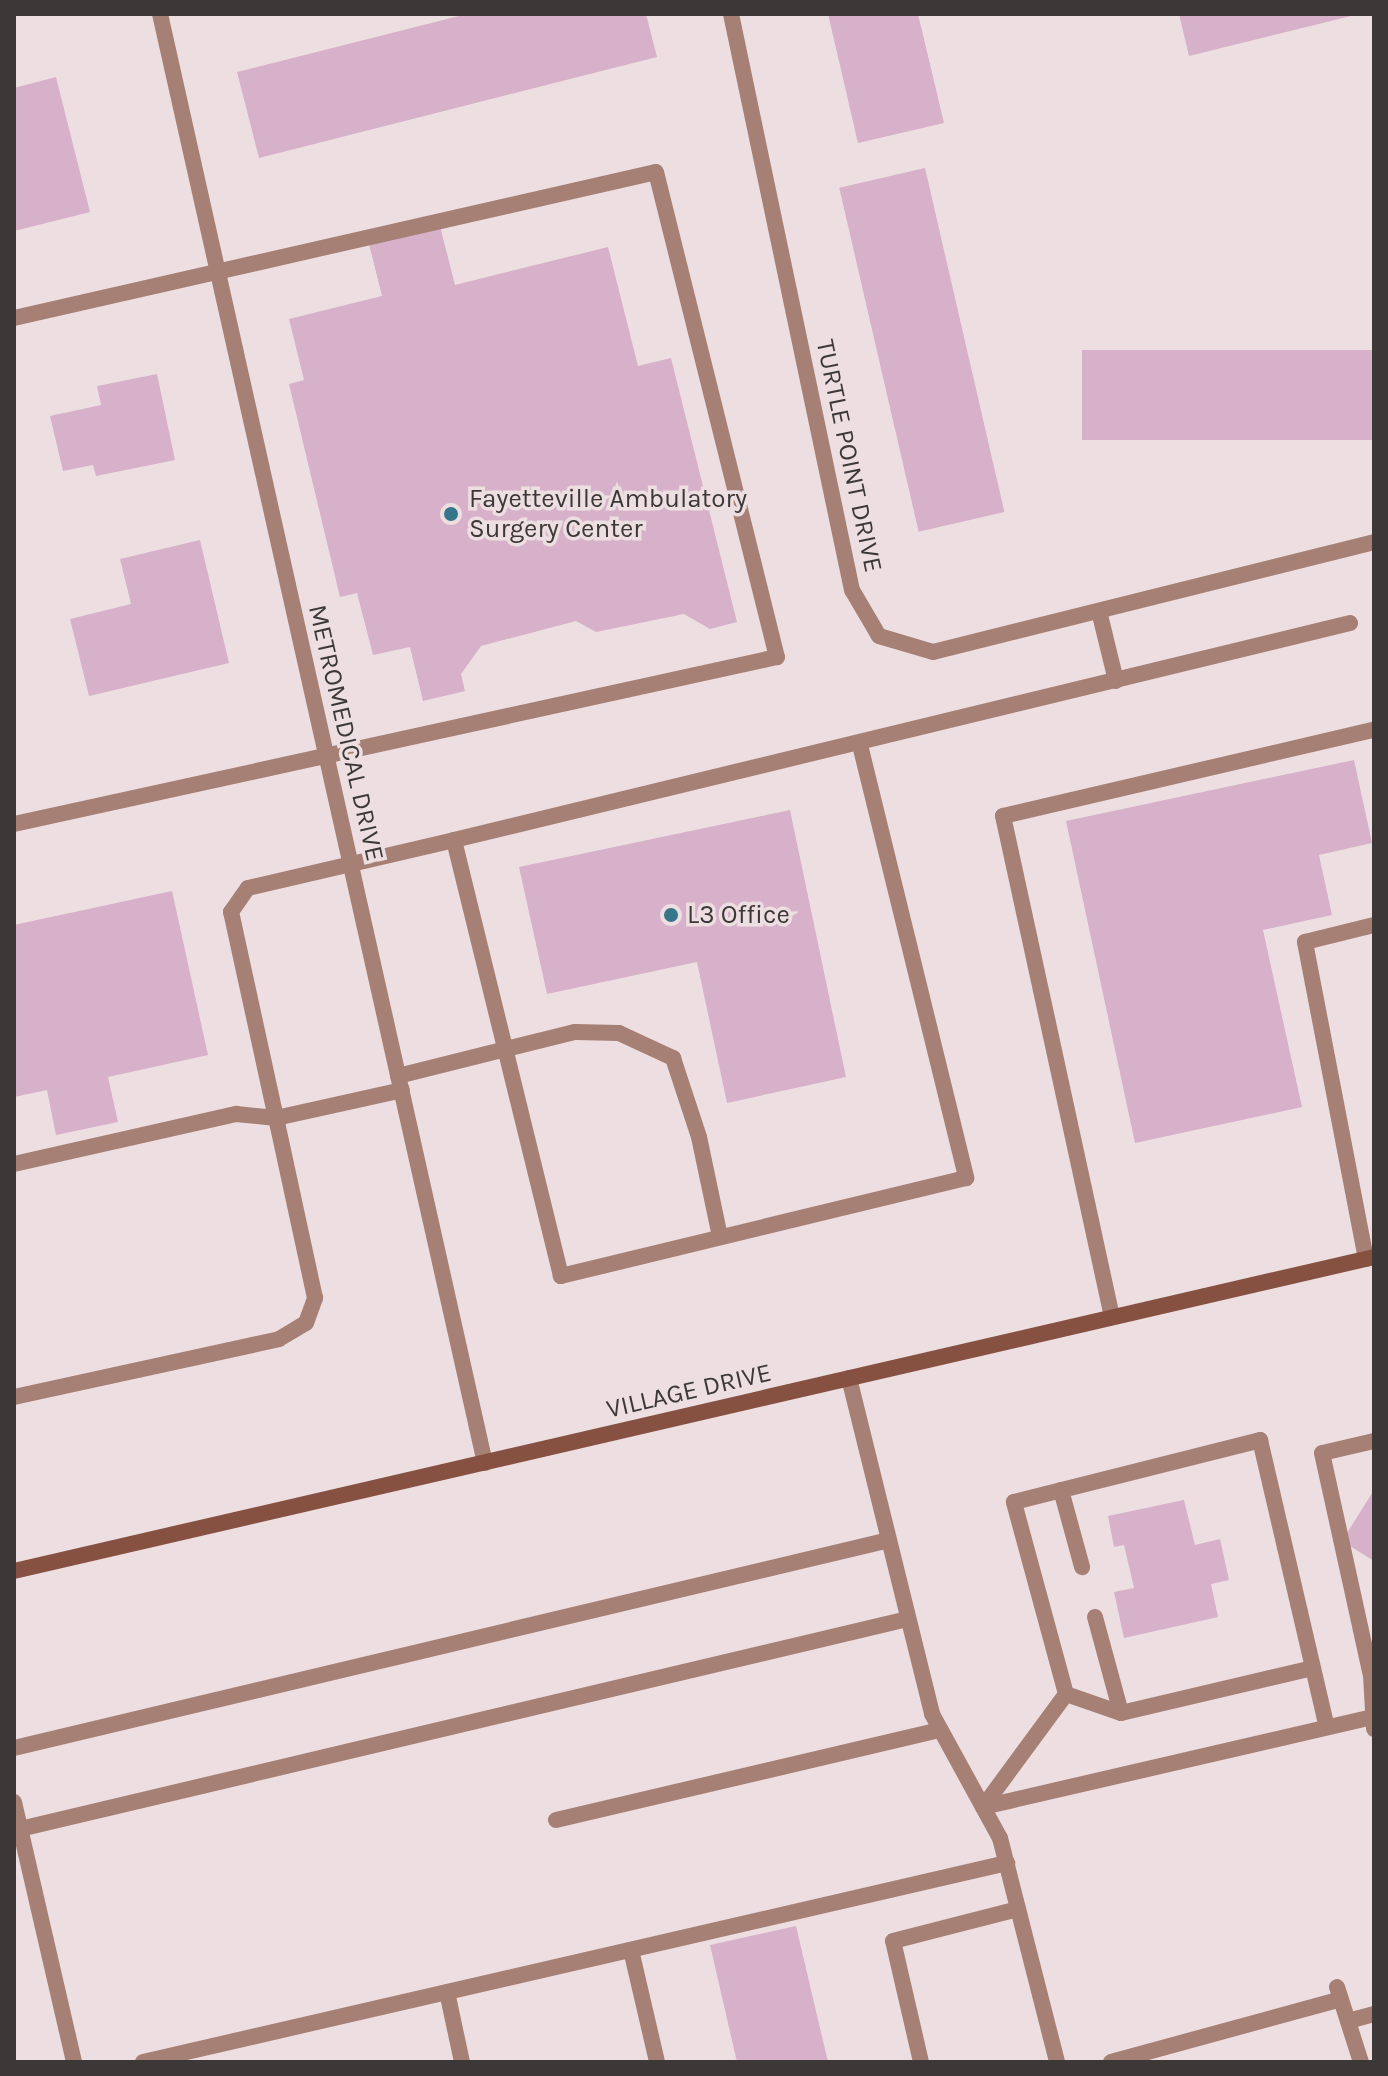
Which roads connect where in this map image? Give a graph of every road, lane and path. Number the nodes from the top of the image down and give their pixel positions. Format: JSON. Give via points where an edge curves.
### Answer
{"nodes":[{"id":1,"x":160,"y":14,"type":"edge"},
{"id":2,"x":731,"y":14,"type":"edge"},
{"id":3,"x":217,"y":268,"type":"junction"},
{"id":4,"x":14,"y":318,"type":"edge"},
{"id":5,"x":1374,"y":542,"type":"edge"},
{"id":6,"x":1099,"y":611,"type":"junction"},
{"id":7,"x":1350,"y":623,"type":"dead end"},
{"id":8,"x":1116,"y":681,"type":"junction"},
{"id":9,"x":1374,"y":730,"type":"edge"},
{"id":10,"x":860,"y":745,"type":"junction"},
{"id":11,"x":326,"y":755,"type":"junction"},
{"id":12,"x":14,"y":824,"type":"edge"},
{"id":13,"x":454,"y":840,"type":"junction"},
{"id":14,"x":351,"y":866,"type":"junction"},
{"id":15,"x":1374,"y":925,"type":"edge"},
{"id":16,"x":506,"y":1050,"type":"junction"},
{"id":17,"x":400,"y":1083,"type":"junction"},
{"id":18,"x":276,"y":1118,"type":"junction"},
{"id":19,"x":14,"y":1164,"type":"edge"},
{"id":20,"x":720,"y":1237,"type":"junction"},
{"id":21,"x":1370,"y":1258,"type":"edge"},
{"id":22,"x":1112,"y":1317,"type":"junction"},
{"id":23,"x":849,"y":1378,"type":"junction"},
{"id":24,"x":14,"y":1397,"type":"edge"},
{"id":25,"x":1374,"y":1441,"type":"edge"},
{"id":26,"x":485,"y":1463,"type":"junction"},
{"id":27,"x":1061,"y":1490,"type":"junction"},
{"id":28,"x":889,"y":1540,"type":"junction"},
{"id":29,"x":1082,"y":1567,"type":"dead end"},
{"id":30,"x":14,"y":1571,"type":"edge"},
{"id":31,"x":1095,"y":1617,"type":"dead end"},
{"id":32,"x":908,"y":1619,"type":"junction"},
{"id":33,"x":1313,"y":1668,"type":"junction"},
{"id":34,"x":1066,"y":1694,"type":"junction"},
{"id":35,"x":1121,"y":1713,"type":"junction"},
{"id":36,"x":1373,"y":1721,"type":"edge"},
{"id":37,"x":1327,"y":1727,"type":"junction"},
{"id":38,"x":941,"y":1730,"type":"junction"},
{"id":39,"x":14,"y":1748,"type":"edge"},
{"id":40,"x":14,"y":1802,"type":"edge"},
{"id":41,"x":983,"y":1807,"type":"junction"},
{"id":42,"x":556,"y":1820,"type":"dead end"},
{"id":43,"x":20,"y":1829,"type":"junction"},
{"id":44,"x":1007,"y":1863,"type":"junction"},
{"id":45,"x":1018,"y":1909,"type":"junction"},
{"id":46,"x":631,"y":1950,"type":"junction"},
{"id":47,"x":447,"y":1992,"type":"junction"},
{"id":48,"x":1374,"y":2014,"type":"edge"},
{"id":49,"x":1348,"y":2021,"type":"junction"},
{"id":50,"x":1365,"y":2058,"type":"edge"},
{"id":51,"x":74,"y":2062,"type":"edge"},
{"id":52,"x":143,"y":2062,"type":"edge"},
{"id":53,"x":462,"y":2062,"type":"edge"},
{"id":54,"x":657,"y":2062,"type":"edge"},
{"id":55,"x":921,"y":2062,"type":"edge"},
{"id":56,"x":1057,"y":2062,"type":"edge"},
{"id":57,"x":1111,"y":2062,"type":"edge"}],
"edges":[{"from":1,"to":3,"type":"street","name":"METROMEDICAL DRIVE"},
{"from":2,"to":6,"type":"street","name":"TURTLE POINT DRIVE","via":[[852,590],[879,636],[933,652]]},
{"from":3,"to":4,"type":"street"},
{"from":3,"to":11,"type":"street","name":"METROMEDICAL DRIVE"},
{"from":3,"to":11,"type":"street","via":[[656,172],[777,657]]},
{"from":5,"to":6,"type":"street","name":"TURTLE POINT DRIVE"},
{"from":6,"to":8,"type":"street"},
{"from":7,"to":8,"type":"street"},
{"from":8,"to":10,"type":"street"},
{"from":9,"to":22,"type":"street","via":[[1003,816]]},
{"from":10,"to":13,"type":"street"},
{"from":10,"to":20,"type":"street","via":[[966,1178]]},
{"from":11,"to":12,"type":"street"},
{"from":11,"to":14,"type":"street","name":"METROMEDICAL DRIVE"},
{"from":13,"to":14,"type":"street"},
{"from":13,"to":16,"type":"street"},
{"from":14,"to":17,"type":"street","name":"METROMEDICAL DRIVE"},
{"from":14,"to":18,"type":"street","via":[[248,888],[231,912]]},
{"from":15,"to":21,"type":"street","via":[[1305,942]]},
{"from":16,"to":17,"type":"street"},
{"from":16,"to":20,"type":"street","via":[[575,1032],[619,1033],[673,1058],[699,1137]]},
{"from":16,"to":20,"type":"street","via":[[561,1276]]},
{"from":17,"to":18,"type":"street"},
{"from":17,"to":26,"type":"street","name":"METROMEDICAL DRIVE"},
{"from":18,"to":19,"type":"street","via":[[236,1114]]},
{"from":18,"to":24,"type":"street","via":[[315,1298],[306,1323],[279,1339]]},
{"from":21,"to":22,"type":"main road","name":"VILLAGE DRIVE"},
{"from":22,"to":23,"type":"main road","name":"VILLAGE DRIVE"},
{"from":23,"to":26,"type":"main road","name":"VILLAGE DRIVE"},
{"from":23,"to":28,"type":"street"},
{"from":25,"to":36,"type":"street","via":[[1322,1453],[1371,1675]]},
{"from":26,"to":30,"type":"main road","name":"VILLAGE DRIVE"},
{"from":27,"to":29,"type":"street"},
{"from":27,"to":33,"type":"street","via":[[1260,1440]]},
{"from":27,"to":34,"type":"street","via":[[1014,1502]]},
{"from":28,"to":32,"type":"street"},
{"from":28,"to":39,"type":"street"},
{"from":31,"to":35,"type":"street"},
{"from":32,"to":38,"type":"street"},
{"from":32,"to":43,"type":"street"},
{"from":33,"to":35,"type":"street"},
{"from":33,"to":37,"type":"street"},
{"from":34,"to":35,"type":"street"},
{"from":34,"to":41,"type":"street"},
{"from":36,"to":37,"type":"street"},
{"from":37,"to":41,"type":"street"},
{"from":38,"to":41,"type":"street"},
{"from":38,"to":42,"type":"street"},
{"from":40,"to":43,"type":"street"},
{"from":41,"to":44,"type":"street"},
{"from":43,"to":51,"type":"street"},
{"from":44,"to":45,"type":"street"},
{"from":44,"to":46,"type":"street"},
{"from":45,"to":55,"type":"street","via":[[893,1941]]},
{"from":45,"to":56,"type":"street"},
{"from":46,"to":47,"type":"street"},
{"from":46,"to":54,"type":"street"},
{"from":47,"to":52,"type":"street"},
{"from":47,"to":53,"type":"street"},
{"from":48,"to":49,"type":"street"},
{"from":49,"to":50,"type":"street"},
{"from":49,"to":57,"type":"street","via":[[1339,1993]]}]}
